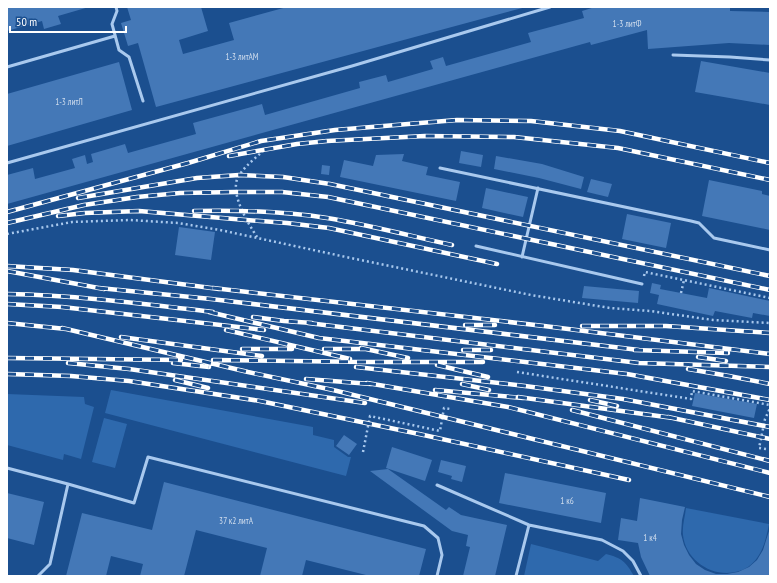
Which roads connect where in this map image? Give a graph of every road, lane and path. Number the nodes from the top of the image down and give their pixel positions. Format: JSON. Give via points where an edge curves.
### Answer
{"nodes":[{"id":1,"x":116,"y":7,"type":"edge"},
{"id":2,"x":550,"y":7,"type":"edge"},
{"id":3,"x":544,"y":8,"type":"edge"},
{"id":4,"x":115,"y":36,"type":"junction"},
{"id":5,"x":673,"y":55,"type":"dead end"},
{"id":6,"x":770,"y":60,"type":"edge"},
{"id":7,"x":7,"y":67,"type":"edge"},
{"id":8,"x":143,"y":101,"type":"dead end"},
{"id":9,"x":265,"y":149,"type":"dead end"},
{"id":10,"x":7,"y":163,"type":"edge"},
{"id":11,"x":440,"y":168,"type":"dead end"},
{"id":12,"x":538,"y":188,"type":"junction"},
{"id":13,"x":7,"y":234,"type":"edge"},
{"id":14,"x":258,"y":238,"type":"junction"},
{"id":15,"x":476,"y":246,"type":"dead end"},
{"id":16,"x":770,"y":250,"type":"edge"},
{"id":17,"x":522,"y":257,"type":"junction"},
{"id":18,"x":684,"y":280,"type":"junction"},
{"id":19,"x":642,"y":284,"type":"joint"},
{"id":20,"x":681,"y":293,"type":"dead end"},
{"id":21,"x":770,"y":298,"type":"edge"},
{"id":22,"x":770,"y":323,"type":"edge"},
{"id":23,"x":517,"y":372,"type":"dead end"},
{"id":24,"x":770,"y":407,"type":"edge"},
{"id":25,"x":450,"y":409,"type":"dead end"},
{"id":26,"x":769,"y":413,"type":"edge"},
{"id":27,"x":766,"y":449,"type":"dead end"},
{"id":28,"x":362,"y":452,"type":"dead end"},
{"id":29,"x":7,"y":468,"type":"edge"},
{"id":30,"x":68,"y":484,"type":"junction"},
{"id":31,"x":437,"y":485,"type":"dead end"},
{"id":32,"x":529,"y":525,"type":"junction"},
{"id":33,"x":38,"y":576,"type":"edge"},
{"id":34,"x":437,"y":576,"type":"edge"},
{"id":35,"x":516,"y":576,"type":"edge"},
{"id":36,"x":641,"y":576,"type":"edge"}],
"edges":[{"from":1,"to":4,"type":"lane","via":[[117,12],[112,24]]},
{"from":2,"to":3,"type":"lane"},
{"from":3,"to":10,"type":"lane"},
{"from":4,"to":7,"type":"lane"},
{"from":4,"to":8,"type":"lane","via":[[119,50],[129,57]]},
{"from":5,"to":6,"type":"lane"},
{"from":9,"to":14,"type":"path","via":[[238,175],[235,192],[246,220]]},
{"from":11,"to":12,"type":"lane"},
{"from":12,"to":16,"type":"lane","via":[[699,223],[714,238]]},
{"from":12,"to":17,"type":"lane"},
{"from":13,"to":14,"type":"path","via":[[72,222],[130,220],[178,224]]},
{"from":14,"to":22,"type":"path","via":[[531,295],[610,308],[713,320]]},
{"from":15,"to":17,"type":"lane"},
{"from":17,"to":19,"type":"lane"},
{"from":18,"to":19,"type":"path","via":[[645,272]]},
{"from":18,"to":20,"type":"path"},
{"from":18,"to":21,"type":"path"},
{"from":23,"to":24,"type":"path","via":[[691,399],[692,390]]},
{"from":24,"to":26,"type":"path"},
{"from":25,"to":28,"type":"path","via":[[444,408],[440,431],[370,416]]},
{"from":26,"to":27,"type":"path","via":[[765,419],[759,448]]},
{"from":29,"to":30,"type":"lane"},
{"from":30,"to":33,"type":"lane","via":[[50,564]]},
{"from":30,"to":34,"type":"lane","via":[[134,503],[148,457],[424,526],[438,538],[442,555]]},
{"from":31,"to":32,"type":"lane"},
{"from":32,"to":35,"type":"lane"},
{"from":32,"to":36,"type":"lane","via":[[602,540],[623,551],[633,561]]}]}
